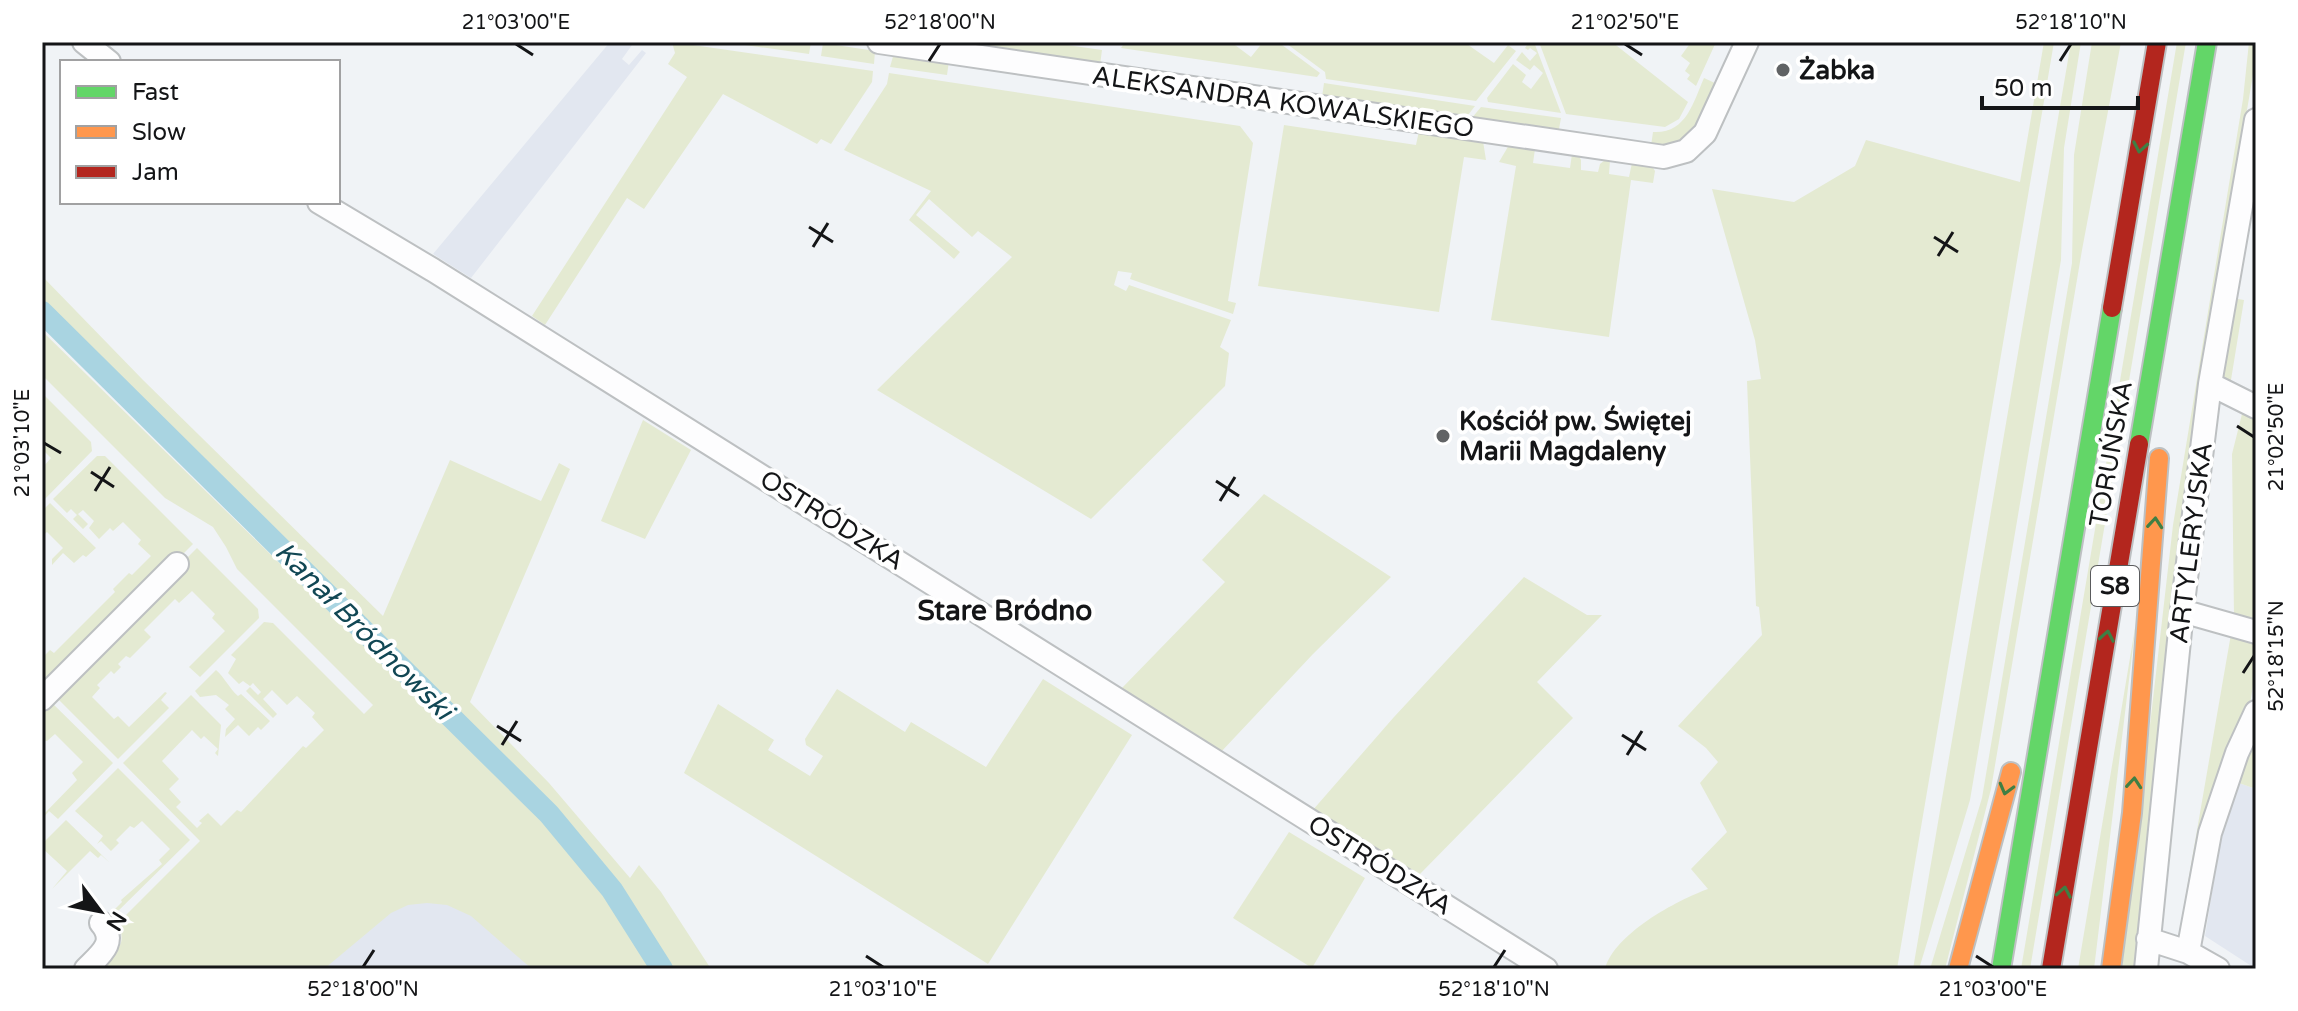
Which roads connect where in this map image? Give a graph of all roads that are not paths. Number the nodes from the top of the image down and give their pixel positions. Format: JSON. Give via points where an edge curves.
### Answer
{"nodes":[{"id":1,"x":84,"y":42,"type":"edge"},
{"id":2,"x":879,"y":42,"type":"edge"},
{"id":3,"x":1747,"y":42,"type":"edge"},
{"id":4,"x":2157,"y":42,"type":"edge"},
{"id":5,"x":2207,"y":42,"type":"edge"},
{"id":6,"x":106,"y":60,"type":"edge"},
{"id":7,"x":2256,"y":120,"type":"edge"},
{"id":8,"x":2180,"y":203,"type":"junction"},
{"id":9,"x":322,"y":204,"type":"edge"},
{"id":10,"x":2210,"y":384,"type":"junction"},
{"id":11,"x":2256,"y":407,"type":"edge"},
{"id":12,"x":2076,"y":525,"type":"junction"},
{"id":13,"x":177,"y":564,"type":"dead end"},
{"id":14,"x":2182,"y":611,"type":"junction"},
{"id":15,"x":2256,"y":632,"type":"edge"},
{"id":16,"x":42,"y":699,"type":"edge"},
{"id":17,"x":2256,"y":712,"type":"edge"},
{"id":18,"x":2022,"y":731,"type":"dead end"},
{"id":19,"x":2014,"y":761,"type":"dead end"},
{"id":20,"x":101,"y":923,"type":"dead end"},
{"id":21,"x":2148,"y":939,"type":"junction"},
{"id":22,"x":2188,"y":952,"type":"junction"},
{"id":23,"x":86,"y":969,"type":"edge"},
{"id":24,"x":1546,"y":969,"type":"edge"},
{"id":25,"x":1958,"y":969,"type":"edge"},
{"id":26,"x":2001,"y":969,"type":"edge"},
{"id":27,"x":2051,"y":969,"type":"edge"},
{"id":28,"x":2111,"y":969,"type":"edge"},
{"id":29,"x":2146,"y":969,"type":"edge"},
{"id":30,"x":2218,"y":969,"type":"edge"}],
"edges":[{"from":1,"to":6,"type":"street"},
{"from":2,"to":3,"type":"street","name":"ALEKSANDRA KOWALSKIEGO","via":[[1652,157],[1686,151],[1705,133]]},
{"from":4,"to":12,"type":"highway","name":"TORUŃSKA","number":"S8","one_way":true},
{"from":5,"to":8,"type":"highway","name":"TORUŃSKA","number":"S8"},
{"from":7,"to":10,"type":"street","name":"ARTYLERYJSKA"},
{"from":27,"to":8,"type":"highway","name":"TORUŃSKA","number":"S8","one_way":true},
{"from":28,"to":8,"type":"highway","one_way":true,"via":[[2131,829]]},
{"from":9,"to":24,"type":"street","name":"OSTRÓDZKA"},
{"from":10,"to":11,"type":"street"},
{"from":10,"to":14,"type":"street","name":"ARTYLERYJSKA"},
{"from":12,"to":18,"type":"highway"},
{"from":12,"to":26,"type":"highway","name":"TORUŃSKA","number":"S8"},
{"from":13,"to":16,"type":"street"},
{"from":14,"to":15,"type":"street"},
{"from":14,"to":21,"type":"street","name":"ARTYLERYJSKA"},
{"from":17,"to":22,"type":"street","via":[[2210,833]]},
{"from":19,"to":25,"type":"highway","one_way":true},
{"from":20,"to":23,"type":"street","via":[[108,945]]},
{"from":21,"to":22,"type":"street"},
{"from":21,"to":29,"type":"street","name":"ARTYLERYJSKA"},
{"from":22,"to":30,"type":"street"}]}
